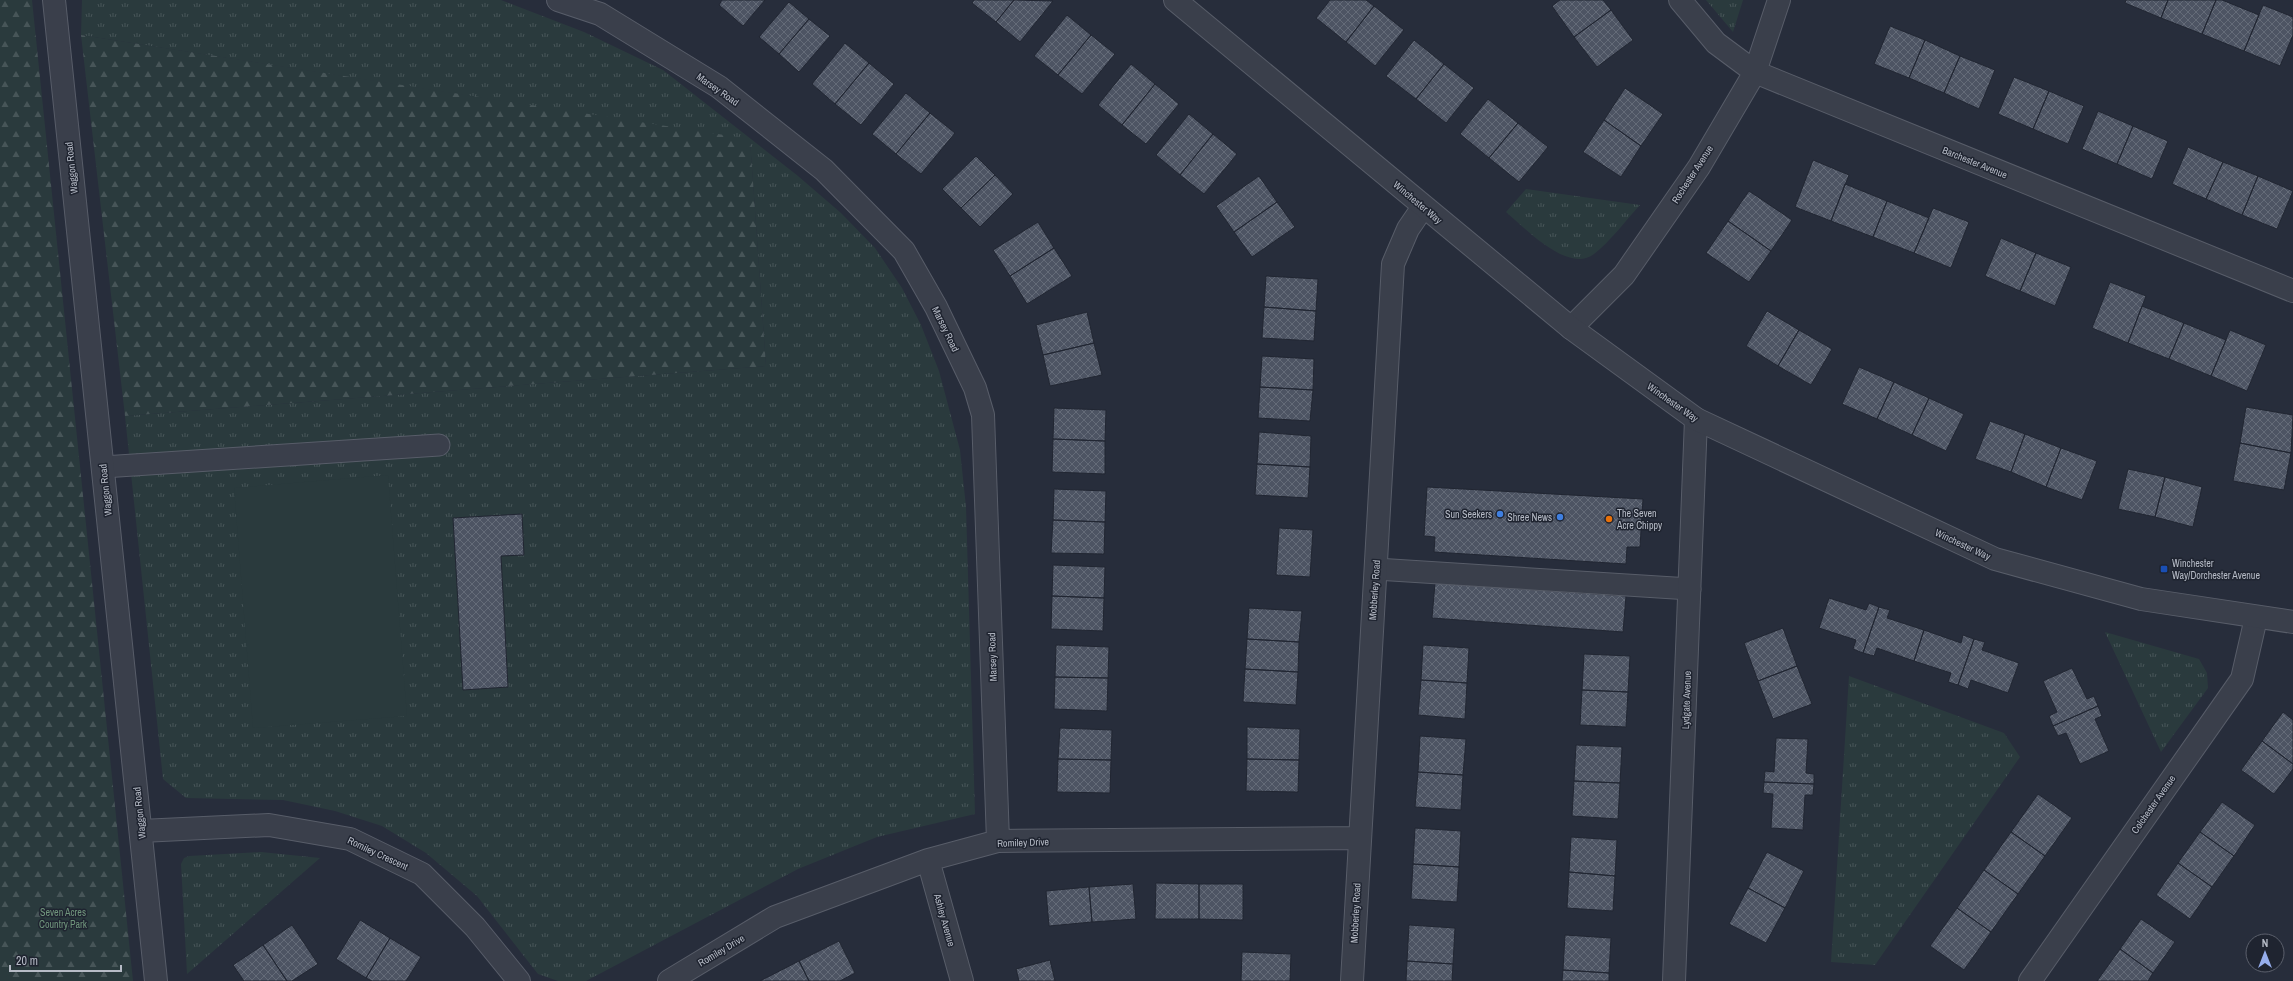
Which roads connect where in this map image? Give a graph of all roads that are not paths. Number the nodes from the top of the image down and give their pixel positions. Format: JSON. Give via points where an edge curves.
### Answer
{"nodes":[{"id":1,"x":54,"y":0,"type":"edge"},
{"id":2,"x":558,"y":0,"type":"edge"},
{"id":3,"x":1175,"y":0,"type":"edge"},
{"id":4,"x":1680,"y":0,"type":"edge"},
{"id":5,"x":1779,"y":0,"type":"edge"},
{"id":6,"x":1755,"y":72,"type":"junction"},
{"id":7,"x":1423,"y":206,"type":"junction"},
{"id":8,"x":2293,"y":291,"type":"edge"},
{"id":9,"x":1572,"y":328,"type":"junction"},
{"id":10,"x":1696,"y":420,"type":"junction"},
{"id":11,"x":439,"y":445,"type":"dead end"},
{"id":12,"x":103,"y":467,"type":"junction"},
{"id":13,"x":1376,"y":569,"type":"junction"},
{"id":14,"x":1690,"y":589,"type":"junction"},
{"id":15,"x":2256,"y":618,"type":"junction"},
{"id":16,"x":2293,"y":622,"type":"edge"},
{"id":17,"x":141,"y":831,"type":"junction"},
{"id":18,"x":1359,"y":838,"type":"junction"},
{"id":19,"x":998,"y":841,"type":"junction"},
{"id":20,"x":928,"y":860,"type":"junction"},
{"id":21,"x":156,"y":981,"type":"edge"},
{"id":22,"x":519,"y":981,"type":"edge"},
{"id":23,"x":669,"y":981,"type":"edge"},
{"id":24,"x":962,"y":981,"type":"edge"},
{"id":25,"x":1352,"y":981,"type":"edge"},
{"id":26,"x":1674,"y":981,"type":"edge"},
{"id":27,"x":2030,"y":981,"type":"edge"}],
"edges":[{"from":1,"to":12,"type":"street","name":"Waggon Road"},
{"from":2,"to":19,"type":"street","name":"Marsey Road","via":[[600,14],[719,87],[824,170],[904,251],[936,307],[975,388],[983,415]]},
{"from":3,"to":7,"type":"street","name":"Winchester Way"},
{"from":4,"to":6,"type":"street","name":"Barchester Avenue","via":[[1716,43]]},
{"from":5,"to":6,"type":"street","name":"Rochester Avenue"},
{"from":6,"to":8,"type":"street","name":"Barchester Avenue"},
{"from":6,"to":9,"type":"street","name":"Rochester Avenue","via":[[1699,167],[1624,275]]},
{"from":7,"to":9,"type":"street","name":"Winchester Way"},
{"from":7,"to":13,"type":"street","name":"Mobberley Road","via":[[1408,229],[1393,264]]},
{"from":9,"to":10,"type":"street","name":"Winchester Way"},
{"from":10,"to":14,"type":"street","name":"Lydgate Avenue"},
{"from":10,"to":15,"type":"street","name":"Winchester Way","via":[[1995,558],[2141,599]]},
{"from":11,"to":12,"type":"lane"},
{"from":12,"to":17,"type":"street","name":"Waggon Road"},
{"from":13,"to":14,"type":"lane"},
{"from":13,"to":18,"type":"street","name":"Mobberley Road"},
{"from":14,"to":26,"type":"street","name":"Lydgate Avenue"},
{"from":15,"to":16,"type":"street","name":"Winchester Way"},
{"from":15,"to":27,"type":"street","name":"Colchester Avenue","via":[[2242,679]]},
{"from":17,"to":21,"type":"street","name":"Waggon Road"},
{"from":17,"to":22,"type":"street","name":"Romiley Crescent","via":[[269,825],[350,839],[422,874],[475,927]]},
{"from":18,"to":19,"type":"street","name":"Romiley Drive"},
{"from":18,"to":25,"type":"street","name":"Mobberley Road"},
{"from":19,"to":20,"type":"street","name":"Romiley Drive"},
{"from":20,"to":23,"type":"street","name":"Romiley Drive","via":[[775,917]]},
{"from":20,"to":24,"type":"street","name":"Ashley Avenue"}]}
